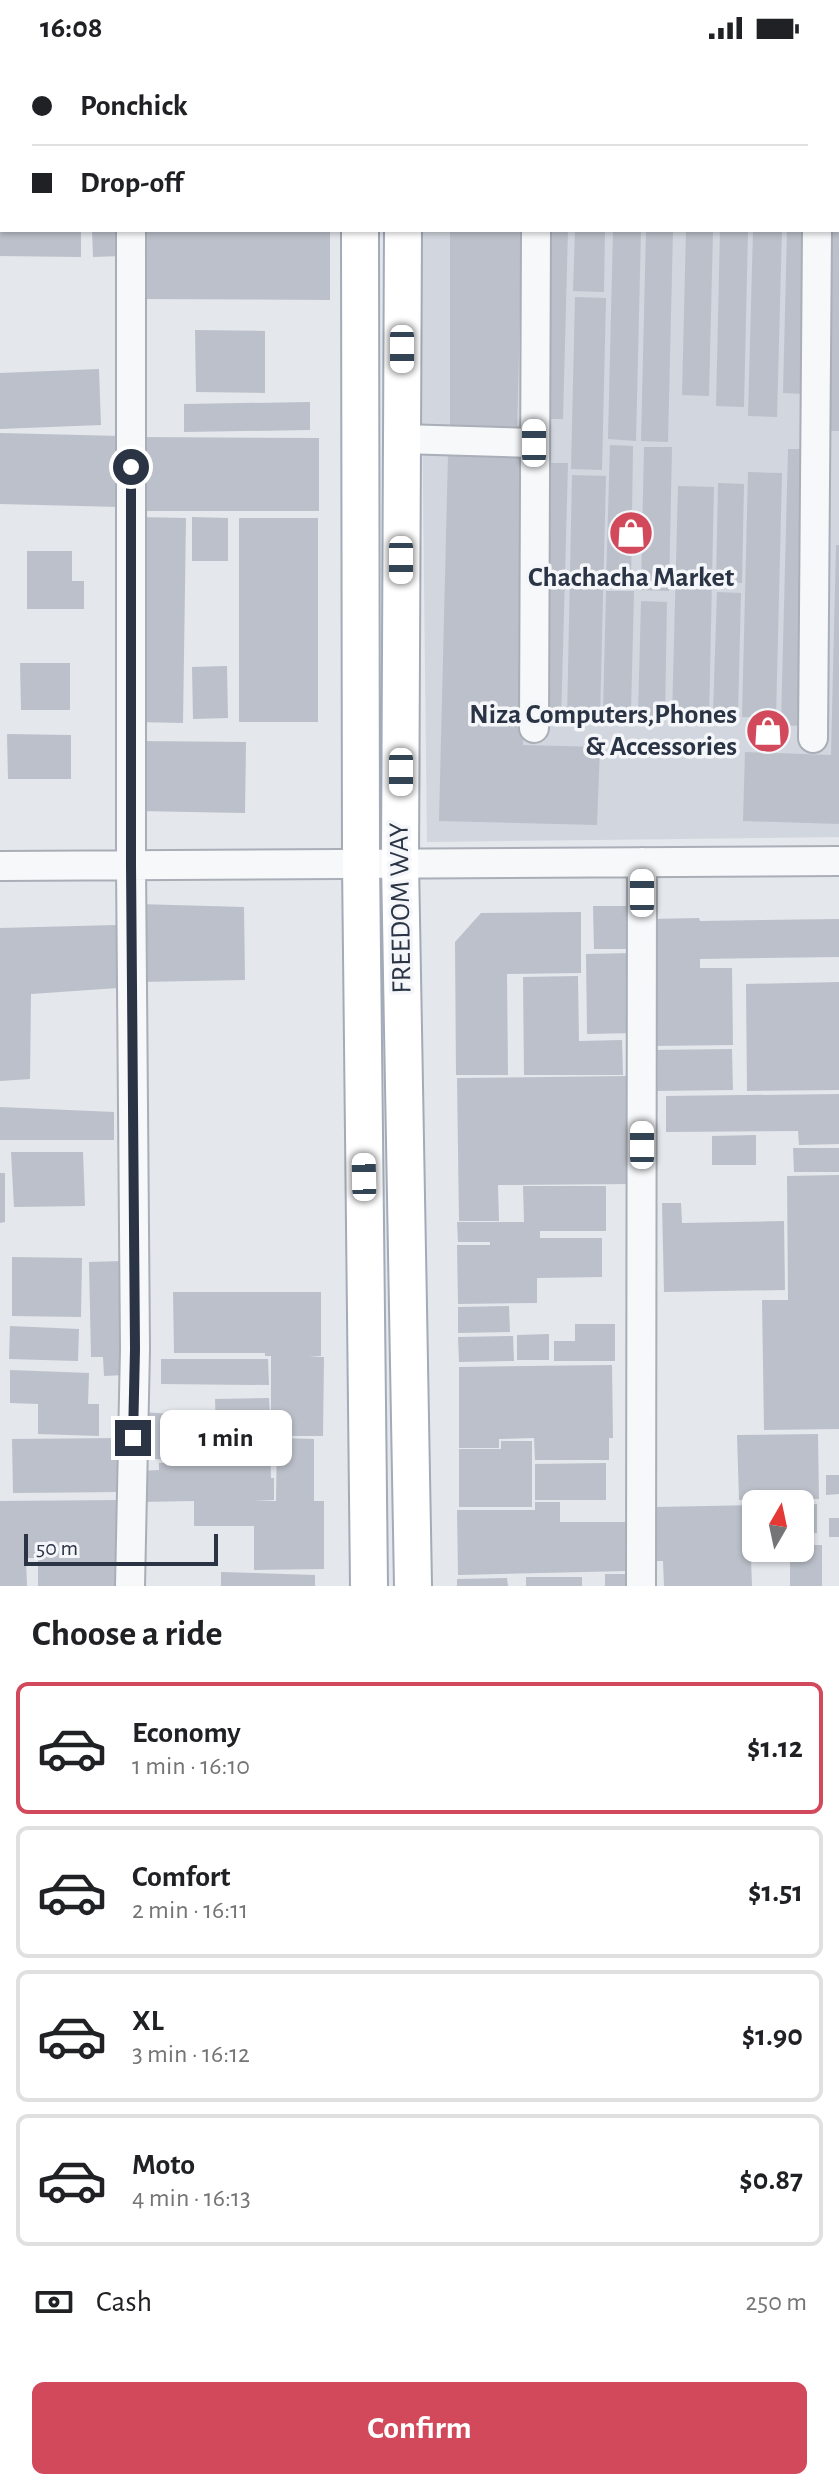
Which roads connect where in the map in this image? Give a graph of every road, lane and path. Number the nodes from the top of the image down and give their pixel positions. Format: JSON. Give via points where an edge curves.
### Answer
{"nodes":[{"id":1,"x":131,"y":232,"type":"edge"},
{"id":2,"x":360,"y":232,"type":"edge"},
{"id":3,"x":403,"y":232,"type":"edge"},
{"id":4,"x":536,"y":232,"type":"edge"},
{"id":5,"x":817,"y":232,"type":"edge"},
{"id":6,"x":402,"y":439,"type":"junction"},
{"id":7,"x":827,"y":442,"type":"edge"},
{"id":8,"x":534,"y":443,"type":"junction"},
{"id":9,"x":534,"y":728,"type":"dead end"},
{"id":10,"x":813,"y":738,"type":"dead end"},
{"id":11,"x":839,"y":861,"type":"edge"},
{"id":12,"x":642,"y":862,"type":"junction"},
{"id":13,"x":361,"y":863,"type":"junction"},
{"id":14,"x":400,"y":863,"type":"junction"},
{"id":15,"x":131,"y":865,"type":"junction"},
{"id":16,"x":0,"y":866,"type":"edge"},
{"id":17,"x":130,"y":1586,"type":"edge"},
{"id":18,"x":369,"y":1586,"type":"edge"},
{"id":19,"x":413,"y":1586,"type":"edge"},
{"id":20,"x":641,"y":1586,"type":"edge"}],
"edges":[{"from":1,"to":15,"type":"street"},
{"from":2,"to":13,"type":"main road","name":"FREEDOM WAY"},
{"from":3,"to":6,"type":"main road","name":"FREEDOM WAY"},
{"from":4,"to":8,"type":"street"},
{"from":5,"to":7,"type":"street"},
{"from":6,"to":8,"type":"street"},
{"from":6,"to":14,"type":"main road","name":"FREEDOM WAY"},
{"from":7,"to":10,"type":"street"},
{"from":8,"to":9,"type":"street"},
{"from":11,"to":12,"type":"street"},
{"from":12,"to":14,"type":"street"},
{"from":12,"to":20,"type":"street"},
{"from":13,"to":14,"type":"street"},
{"from":13,"to":15,"type":"street"},
{"from":13,"to":18,"type":"main road","name":"FREEDOM WAY"},
{"from":14,"to":19,"type":"main road","name":"FREEDOM WAY"},
{"from":15,"to":16,"type":"street"},
{"from":15,"to":17,"type":"street","via":[[135,1349]]}]}
